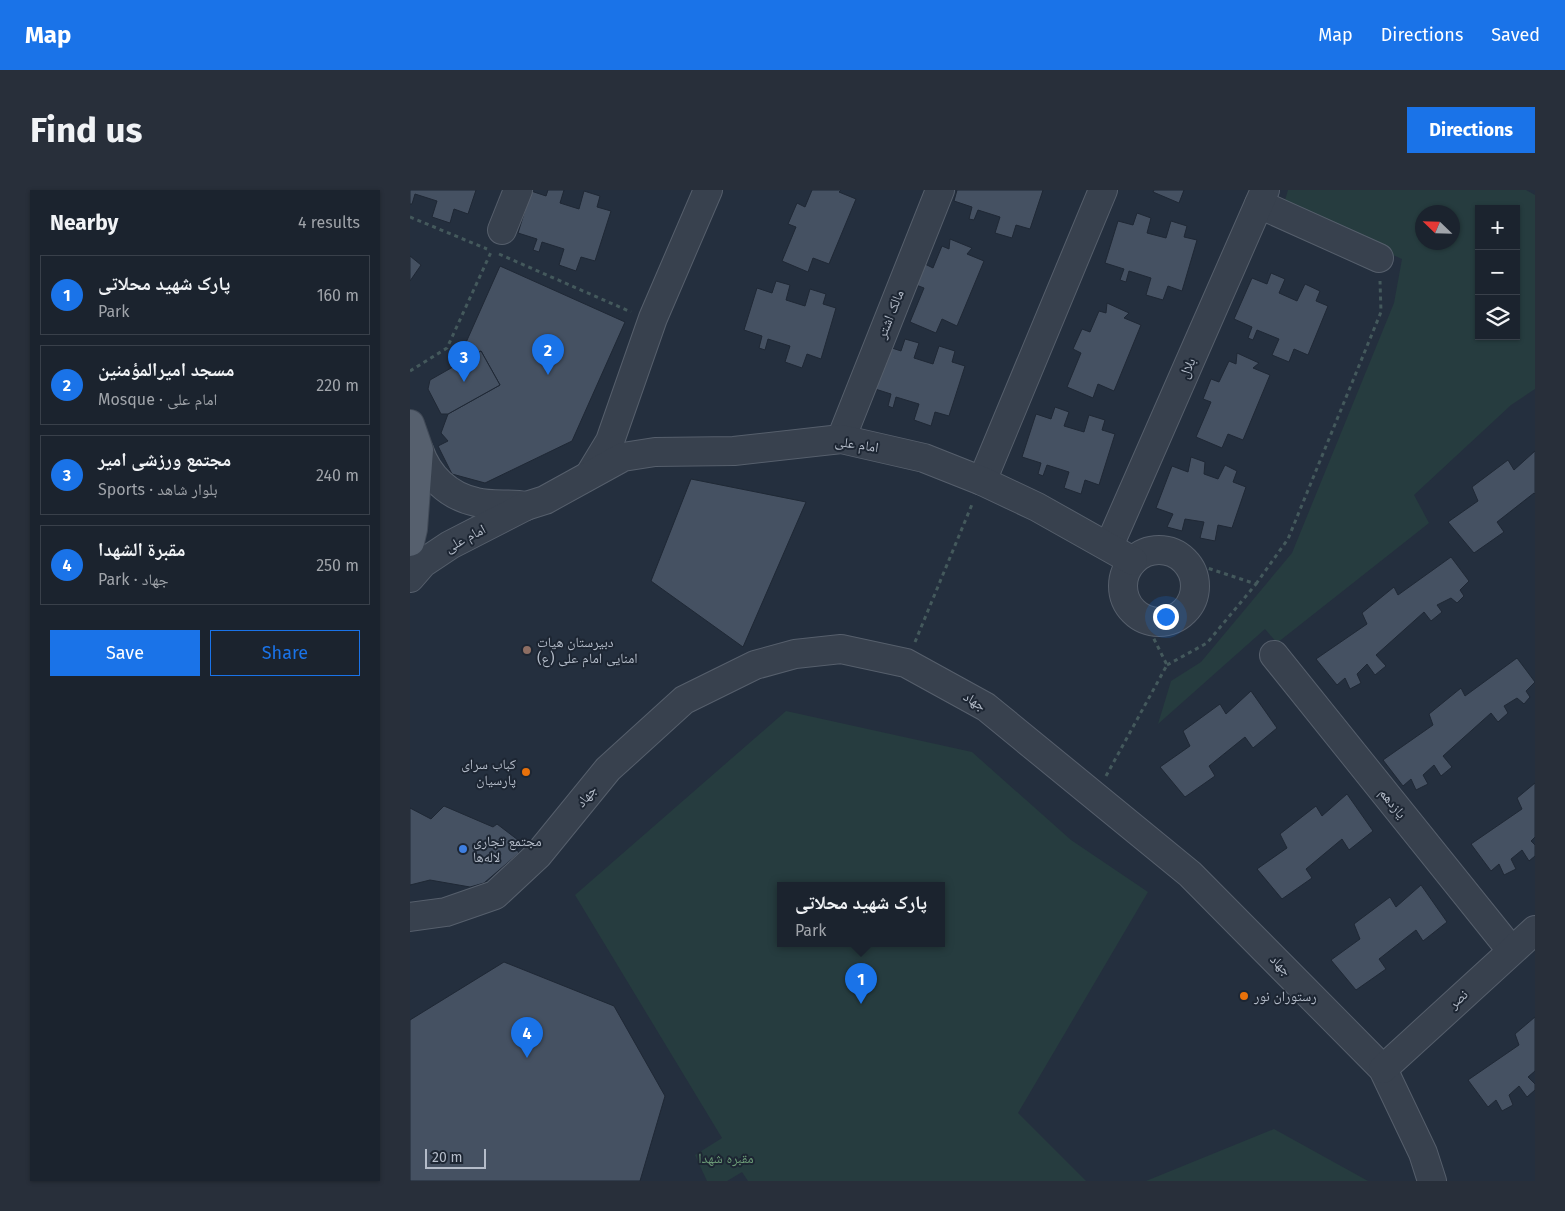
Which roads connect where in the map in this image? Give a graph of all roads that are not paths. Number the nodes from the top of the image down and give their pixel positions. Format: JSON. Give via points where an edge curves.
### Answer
{"nodes":[{"id":1,"x":518,"y":190,"type":"edge"},
{"id":2,"x":708,"y":190,"type":"edge"},
{"id":3,"x":940,"y":190,"type":"edge"},
{"id":4,"x":1103,"y":190,"type":"edge"},
{"id":5,"x":1262,"y":197,"type":"edge"},
{"id":6,"x":497,"y":240,"type":"road end"},
{"id":7,"x":1379,"y":258,"type":"road end"},
{"id":8,"x":624,"y":404,"type":"junction"},
{"id":9,"x":410,"y":424,"type":"edge"},
{"id":10,"x":841,"y":439,"type":"junction"},
{"id":11,"x":419,"y":450,"type":"junction"},
{"id":12,"x":655,"y":452,"type":"junction"},
{"id":13,"x":590,"y":476,"type":"junction"},
{"id":14,"x":982,"y":481,"type":"junction"},
{"id":15,"x":526,"y":506,"type":"junction"},
{"id":16,"x":410,"y":542,"type":"edge"},
{"id":17,"x":1109,"y":546,"type":"junction"},
{"id":18,"x":1133,"y":561,"type":"junction"},
{"id":19,"x":410,"y":578,"type":"edge"},
{"id":20,"x":1274,"y":655,"type":"dead end"},
{"id":21,"x":410,"y":917,"type":"edge"},
{"id":22,"x":1535,"y":930,"type":"edge"},
{"id":23,"x":1511,"y":950,"type":"junction"},
{"id":24,"x":1382,"y":1069,"type":"junction"},
{"id":25,"x":1432,"y":1181,"type":"edge"}],
"edges":[{"from":1,"to":6,"type":"street"},
{"from":2,"to":8,"type":"street","via":[[653,318]]},
{"from":3,"to":10,"type":"street","name":"مالک اشتر"},
{"from":4,"to":14,"type":"street"},
{"from":5,"to":7,"type":"street"},
{"from":5,"to":17,"type":"street","name":"بلال"},
{"from":8,"to":12,"type":"street","via":[[632,426]]},
{"from":8,"to":13,"type":"street","via":[[610,441]]},
{"from":9,"to":11,"type":"main road"},
{"from":10,"to":12,"type":"street","name":"امام علی","via":[[734,451]]},
{"from":10,"to":14,"type":"street","name":"امام علی","via":[[924,458]]},
{"from":11,"to":15,"type":"street","name":"امام علی","via":[[424,466],[434,480],[461,497],[478,503]]},
{"from":11,"to":16,"type":"main road"},
{"from":12,"to":13,"type":"street","name":"امام علی","via":[[623,457]]},
{"from":13,"to":15,"type":"street","name":"امام علی","via":[[545,500]]},
{"from":14,"to":17,"type":"street","name":"امام علی"},
{"from":15,"to":19,"type":"street","name":"امام علی","via":[[450,544],[422,563]]},
{"from":17,"to":18,"type":"street","name":"امام علی"},
{"from":18,"to":18,"type":"street","via":[[1142,554],[1159,550],[1176,554],[1186,561],[1195,582],[1190,605],[1182,614],[1160,622],[1138,615],[1130,606],[1123,583]]},
{"from":20,"to":23,"type":"street","name":"یازدهم"},
{"from":21,"to":24,"type":"street","name":"جهاد","via":[[446,912],[495,895],[538,855],[608,769],[684,700],[755,665],[795,654],[841,649],[906,663],[986,707],[1190,874]]},
{"from":22,"to":23,"type":"street","name":"نصر"},
{"from":23,"to":24,"type":"street","name":"نصر"},
{"from":24,"to":25,"type":"street","name":"جهاد","via":[[1423,1153]]}]}
